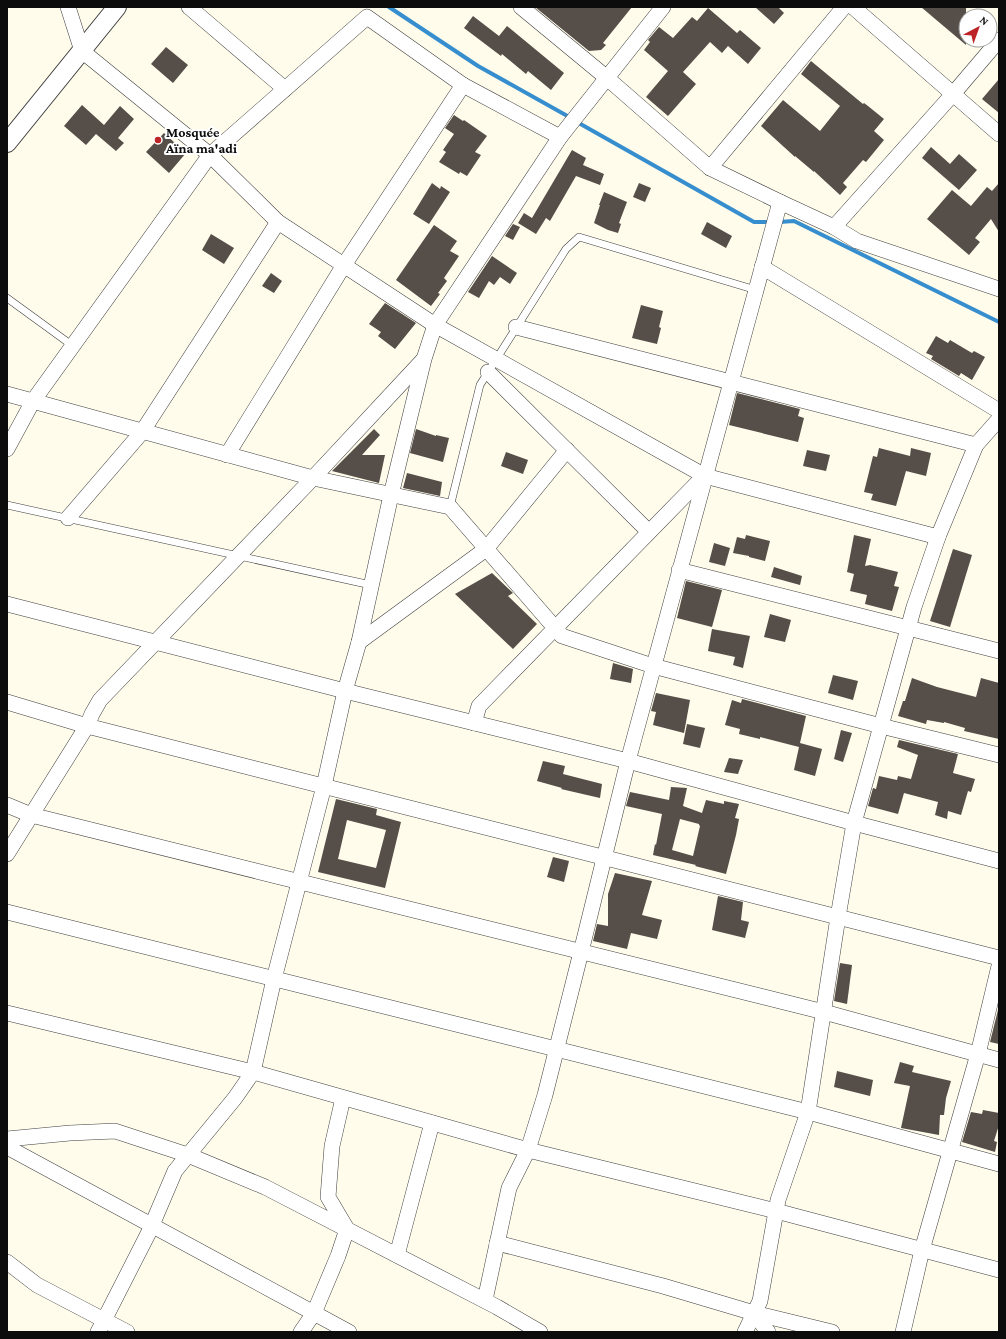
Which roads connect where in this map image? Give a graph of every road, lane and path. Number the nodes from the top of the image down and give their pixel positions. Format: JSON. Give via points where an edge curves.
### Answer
{"nodes":[{"id":1,"x":68,"y":7,"type":"edge"},
{"id":2,"x":117,"y":7,"type":"edge"},
{"id":3,"x":190,"y":7,"type":"edge"},
{"id":4,"x":521,"y":7,"type":"edge"},
{"id":5,"x":663,"y":7,"type":"edge"},
{"id":6,"x":844,"y":7,"type":"edge"},
{"id":7,"x":853,"y":7,"type":"edge"},
{"id":8,"x":999,"y":40,"type":"edge"},
{"id":9,"x":82,"y":51,"type":"junction"},
{"id":10,"x":607,"y":78,"type":"junction"},
{"id":11,"x":463,"y":85,"type":"junction"},
{"id":12,"x":285,"y":89,"type":"junction"},
{"id":13,"x":953,"y":94,"type":"junction"},
{"id":14,"x":999,"y":134,"type":"edge"},
{"id":15,"x":560,"y":137,"type":"junction"},
{"id":16,"x":7,"y":143,"type":"edge"},
{"id":17,"x":210,"y":155,"type":"junction"},
{"id":18,"x":710,"y":168,"type":"junction"},
{"id":19,"x":776,"y":215,"type":"junction"},
{"id":20,"x":278,"y":222,"type":"junction"},
{"id":21,"x":834,"y":227,"type":"junction"},
{"id":22,"x":344,"y":265,"type":"junction"},
{"id":23,"x":762,"y":267,"type":"junction"},
{"id":24,"x":999,"y":289,"type":"edge"},
{"id":25,"x":756,"y":290,"type":"junction"},
{"id":26,"x":7,"y":298,"type":"edge"},
{"id":27,"x":435,"y":325,"type":"junction"},
{"id":28,"x":516,"y":327,"type":"junction"},
{"id":29,"x":73,"y":346,"type":"junction"},
{"id":30,"x":424,"y":359,"type":"junction"},
{"id":31,"x":492,"y":366,"type":"junction"},
{"id":32,"x":730,"y":382,"type":"junction"},
{"id":33,"x":7,"y":394,"type":"edge"},
{"id":34,"x":33,"y":401,"type":"junction"},
{"id":35,"x":999,"y":411,"type":"edge"},
{"id":36,"x":999,"y":419,"type":"edge"},
{"id":37,"x":142,"y":432,"type":"junction"},
{"id":38,"x":976,"y":445,"type":"junction"},
{"id":39,"x":7,"y":449,"type":"edge"},
{"id":40,"x":567,"y":450,"type":"junction"},
{"id":41,"x":227,"y":455,"type":"junction"},
{"id":42,"x":705,"y":476,"type":"junction"},
{"id":43,"x":313,"y":478,"type":"junction"},
{"id":44,"x":391,"y":495,"type":"junction"},
{"id":45,"x":7,"y":504,"type":"edge"},
{"id":46,"x":450,"y":507,"type":"junction"},
{"id":47,"x":68,"y":518,"type":"junction"},
{"id":48,"x":650,"y":532,"type":"junction"},
{"id":49,"x":938,"y":537,"type":"junction"},
{"id":50,"x":486,"y":549,"type":"junction"},
{"id":51,"x":237,"y":556,"type":"junction"},
{"id":52,"x":679,"y":570,"type":"junction"},
{"id":53,"x":371,"y":585,"type":"junction"},
{"id":54,"x":7,"y":604,"type":"edge"},
{"id":55,"x":555,"y":628,"type":"junction"},
{"id":56,"x":908,"y":628,"type":"junction"},
{"id":57,"x":155,"y":642,"type":"junction"},
{"id":58,"x":358,"y":642,"type":"junction"},
{"id":59,"x":999,"y":651,"type":"edge"},
{"id":60,"x":653,"y":666,"type":"junction"},
{"id":61,"x":345,"y":691,"type":"junction"},
{"id":62,"x":7,"y":702,"type":"edge"},
{"id":63,"x":474,"y":723,"type":"junction"},
{"id":64,"x":87,"y":726,"type":"junction"},
{"id":65,"x":881,"y":726,"type":"junction"},
{"id":66,"x":999,"y":755,"type":"edge"},
{"id":67,"x":628,"y":761,"type":"junction"},
{"id":68,"x":324,"y":786,"type":"junction"},
{"id":69,"x":7,"y":806,"type":"edge"},
{"id":70,"x":32,"y":815,"type":"junction"},
{"id":71,"x":854,"y":823,"type":"junction"},
{"id":72,"x":7,"y":854,"type":"edge"},
{"id":73,"x":605,"y":858,"type":"junction"},
{"id":74,"x":999,"y":861,"type":"edge"},
{"id":75,"x":299,"y":882,"type":"junction"},
{"id":76,"x":7,"y":912,"type":"edge"},
{"id":77,"x":838,"y":917,"type":"junction"},
{"id":78,"x":581,"y":952,"type":"junction"},
{"id":79,"x":999,"y":958,"type":"edge"},
{"id":80,"x":999,"y":966,"type":"edge"},
{"id":81,"x":274,"y":979,"type":"junction"},
{"id":82,"x":824,"y":1012,"type":"junction"},
{"id":83,"x":7,"y":1013,"type":"edge"},
{"id":84,"x":556,"y":1050,"type":"junction"},
{"id":85,"x":978,"y":1054,"type":"junction"},
{"id":86,"x":999,"y":1060,"type":"edge"},
{"id":87,"x":253,"y":1072,"type":"junction"},
{"id":88,"x":343,"y":1098,"type":"junction"},
{"id":89,"x":808,"y":1112,"type":"junction"},
{"id":90,"x":432,"y":1123,"type":"junction"},
{"id":91,"x":7,"y":1139,"type":"edge"},
{"id":92,"x":7,"y":1147,"type":"edge"},
{"id":93,"x":528,"y":1150,"type":"junction"},
{"id":94,"x":950,"y":1150,"type":"junction"},
{"id":95,"x":188,"y":1155,"type":"junction"},
{"id":96,"x":999,"y":1164,"type":"edge"},
{"id":97,"x":776,"y":1211,"type":"junction"},
{"id":98,"x":152,"y":1225,"type":"junction"},
{"id":99,"x":347,"y":1230,"type":"junction"},
{"id":100,"x":498,"y":1243,"type":"junction"},
{"id":101,"x":922,"y":1250,"type":"junction"},
{"id":102,"x":397,"y":1255,"type":"junction"},
{"id":103,"x":7,"y":1262,"type":"edge"},
{"id":104,"x":999,"y":1270,"type":"edge"},
{"id":105,"x":485,"y":1300,"type":"junction"},
{"id":106,"x":314,"y":1313,"type":"junction"},
{"id":107,"x":754,"y":1313,"type":"junction"},
{"id":108,"x":101,"y":1326,"type":"edge"},
{"id":109,"x":127,"y":1332,"type":"edge"},
{"id":110,"x":301,"y":1332,"type":"edge"},
{"id":111,"x":348,"y":1332,"type":"edge"},
{"id":112,"x":540,"y":1332,"type":"edge"},
{"id":113,"x":745,"y":1332,"type":"edge"},
{"id":114,"x":768,"y":1332,"type":"edge"},
{"id":115,"x":832,"y":1332,"type":"edge"},
{"id":116,"x":903,"y":1332,"type":"edge"}],
"edges":[{"from":1,"to":9,"type":"street"},
{"from":2,"to":9,"type":"street"},
{"from":3,"to":12,"type":"street"},
{"from":4,"to":10,"type":"street"},
{"from":5,"to":10,"type":"street"},
{"from":6,"to":18,"type":"street"},
{"from":7,"to":13,"type":"street"},
{"from":8,"to":13,"type":"street"},
{"from":9,"to":16,"type":"street"},
{"from":9,"to":17,"type":"street"},
{"from":10,"to":15,"type":"street"},
{"from":10,"to":18,"type":"street"},
{"from":11,"to":12,"type":"street","via":[[366,17]]},
{"from":11,"to":15,"type":"street"},
{"from":11,"to":22,"type":"street"},
{"from":12,"to":17,"type":"street"},
{"from":13,"to":14,"type":"street"},
{"from":13,"to":21,"type":"street"},
{"from":15,"to":27,"type":"street"},
{"from":17,"to":20,"type":"street"},
{"from":17,"to":29,"type":"street"},
{"from":18,"to":19,"type":"street"},
{"from":19,"to":21,"type":"street"},
{"from":19,"to":23,"type":"street"},
{"from":20,"to":22,"type":"street"},
{"from":20,"to":37,"type":"street"},
{"from":21,"to":24,"type":"street","via":[[857,241]]},
{"from":22,"to":27,"type":"street"},
{"from":22,"to":41,"type":"street"},
{"from":23,"to":25,"type":"street"},
{"from":23,"to":35,"type":"street"},
{"from":25,"to":28,"type":"lane","via":[[579,237],[566,249]]},
{"from":25,"to":32,"type":"street"},
{"from":26,"to":29,"type":"lane"},
{"from":27,"to":30,"type":"street"},
{"from":27,"to":31,"type":"street"},
{"from":28,"to":31,"type":"lane"},
{"from":28,"to":32,"type":"street"},
{"from":29,"to":34,"type":"street"},
{"from":30,"to":43,"type":"street"},
{"from":30,"to":44,"type":"street"},
{"from":31,"to":40,"type":"street"},
{"from":31,"to":42,"type":"street"},
{"from":31,"to":46,"type":"lane","via":[[480,385]]},
{"from":32,"to":38,"type":"street"},
{"from":32,"to":42,"type":"street"},
{"from":33,"to":34,"type":"street"},
{"from":34,"to":37,"type":"street"},
{"from":34,"to":39,"type":"street"},
{"from":36,"to":38,"type":"street"},
{"from":37,"to":41,"type":"street"},
{"from":37,"to":47,"type":"street"},
{"from":38,"to":49,"type":"street"},
{"from":40,"to":48,"type":"street"},
{"from":40,"to":50,"type":"street"},
{"from":41,"to":43,"type":"street"},
{"from":42,"to":48,"type":"street"},
{"from":42,"to":49,"type":"street"},
{"from":42,"to":52,"type":"street"},
{"from":43,"to":44,"type":"street"},
{"from":43,"to":51,"type":"street"},
{"from":44,"to":46,"type":"street"},
{"from":44,"to":53,"type":"street"},
{"from":45,"to":47,"type":"lane"},
{"from":46,"to":50,"type":"street"},
{"from":47,"to":51,"type":"lane"},
{"from":48,"to":55,"type":"street"},
{"from":49,"to":56,"type":"street"},
{"from":50,"to":55,"type":"street"},
{"from":50,"to":58,"type":"street"},
{"from":51,"to":53,"type":"lane"},
{"from":51,"to":57,"type":"street"},
{"from":52,"to":56,"type":"street"},
{"from":52,"to":60,"type":"street"},
{"from":53,"to":58,"type":"street"},
{"from":54,"to":57,"type":"street"},
{"from":55,"to":60,"type":"street","via":[[562,636]]},
{"from":55,"to":63,"type":"street","via":[[480,706]]},
{"from":56,"to":59,"type":"street"},
{"from":56,"to":65,"type":"street"},
{"from":57,"to":61,"type":"street"},
{"from":57,"to":64,"type":"street","via":[[100,700]]},
{"from":58,"to":61,"type":"street"},
{"from":60,"to":65,"type":"street"},
{"from":60,"to":67,"type":"street"},
{"from":61,"to":63,"type":"street"},
{"from":61,"to":68,"type":"street"},
{"from":62,"to":64,"type":"street"},
{"from":63,"to":67,"type":"street"},
{"from":64,"to":68,"type":"street"},
{"from":64,"to":70,"type":"street"},
{"from":65,"to":66,"type":"street"},
{"from":65,"to":71,"type":"street"},
{"from":67,"to":71,"type":"street"},
{"from":67,"to":73,"type":"street"},
{"from":68,"to":73,"type":"street"},
{"from":68,"to":75,"type":"street"},
{"from":69,"to":70,"type":"street"},
{"from":70,"to":72,"type":"street"},
{"from":70,"to":75,"type":"street"},
{"from":71,"to":74,"type":"street"},
{"from":71,"to":77,"type":"street"},
{"from":73,"to":77,"type":"street"},
{"from":73,"to":78,"type":"street"},
{"from":75,"to":78,"type":"street"},
{"from":75,"to":81,"type":"street"},
{"from":76,"to":81,"type":"street"},
{"from":77,"to":79,"type":"street"},
{"from":77,"to":82,"type":"street"},
{"from":78,"to":82,"type":"street"},
{"from":78,"to":84,"type":"street"},
{"from":80,"to":85,"type":"street"},
{"from":81,"to":84,"type":"street"},
{"from":81,"to":87,"type":"street"},
{"from":82,"to":85,"type":"street"},
{"from":82,"to":89,"type":"street"},
{"from":83,"to":87,"type":"street"},
{"from":84,"to":89,"type":"street"},
{"from":84,"to":93,"type":"street"},
{"from":85,"to":86,"type":"street"},
{"from":85,"to":94,"type":"street"},
{"from":87,"to":88,"type":"street"},
{"from":87,"to":95,"type":"street"},
{"from":88,"to":90,"type":"street"},
{"from":88,"to":99,"type":"street","via":[[332,1146],[328,1197]]},
{"from":89,"to":94,"type":"street"},
{"from":89,"to":97,"type":"street"},
{"from":90,"to":93,"type":"street"},
{"from":90,"to":102,"type":"street"},
{"from":91,"to":95,"type":"street","via":[[115,1131]]},
{"from":92,"to":98,"type":"street"},
{"from":93,"to":97,"type":"street"},
{"from":93,"to":100,"type":"street","via":[[509,1188]]},
{"from":94,"to":96,"type":"street"},
{"from":94,"to":101,"type":"street"},
{"from":95,"to":98,"type":"street","via":[[175,1171]]},
{"from":95,"to":99,"type":"street","via":[[265,1187]]},
{"from":97,"to":101,"type":"street"},
{"from":97,"to":107,"type":"street","via":[[760,1301]]},
{"from":98,"to":106,"type":"street"},
{"from":98,"to":108,"type":"street"},
{"from":99,"to":102,"type":"street"},
{"from":99,"to":106,"type":"street"},
{"from":100,"to":105,"type":"street"},
{"from":100,"to":107,"type":"street","via":[[663,1286]]},
{"from":101,"to":104,"type":"street"},
{"from":101,"to":116,"type":"street"},
{"from":102,"to":105,"type":"street"},
{"from":103,"to":108,"type":"street","via":[[37,1285]]},
{"from":105,"to":112,"type":"street"},
{"from":106,"to":110,"type":"street"},
{"from":106,"to":111,"type":"street"},
{"from":107,"to":113,"type":"street"},
{"from":107,"to":114,"type":"street"},
{"from":107,"to":115,"type":"street"},
{"from":108,"to":109,"type":"street"}]}
